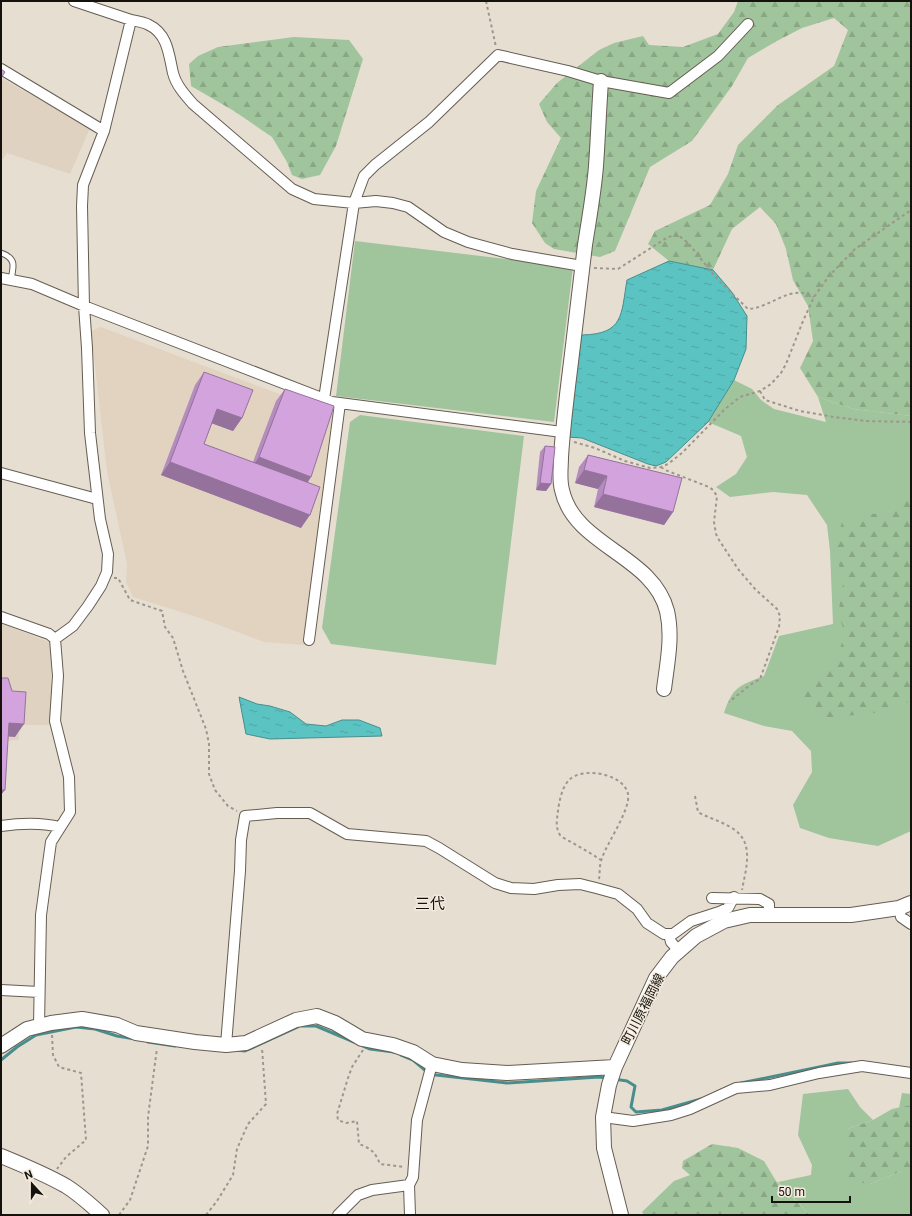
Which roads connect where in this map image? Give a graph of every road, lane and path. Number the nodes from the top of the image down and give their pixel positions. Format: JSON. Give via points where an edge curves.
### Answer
{"nodes":[{"id":1,"x":74,"y":1,"type":"edge"},
{"id":2,"x":486,"y":1,"type":"edge"},
{"id":3,"x":131,"y":20,"type":"junction"},
{"id":4,"x":748,"y":24,"type":"dead end"},
{"id":5,"x":498,"y":55,"type":"junction"},
{"id":6,"x":1,"y":69,"type":"edge"},
{"id":7,"x":601,"y":81,"type":"junction"},
{"id":8,"x":104,"y":131,"type":"junction"},
{"id":9,"x":354,"y":203,"type":"junction"},
{"id":10,"x":911,"y":210,"type":"edge"},
{"id":11,"x":1,"y":253,"type":"edge"},
{"id":12,"x":582,"y":266,"type":"junction"},
{"id":13,"x":6,"y":278,"type":"edge"},
{"id":14,"x":814,"y":297,"type":"junction"},
{"id":15,"x":84,"y":306,"type":"junction"},
{"id":16,"x":760,"y":391,"type":"junction"},
{"id":17,"x":324,"y":399,"type":"junction"},
{"id":18,"x":340,"y":403,"type":"junction"},
{"id":19,"x":911,"y":422,"type":"edge"},
{"id":20,"x":562,"y":437,"type":"junction"},
{"id":21,"x":661,"y":466,"type":"junction"},
{"id":22,"x":1,"y":473,"type":"edge"},
{"id":23,"x":98,"y":499,"type":"junction"},
{"id":24,"x":106,"y":575,"type":"junction"},
{"id":25,"x":1,"y":617,"type":"edge"},
{"id":26,"x":55,"y":639,"type":"junction"},
{"id":27,"x":310,"y":640,"type":"dead end"},
{"id":28,"x":664,"y":690,"type":"dead end"},
{"id":29,"x":730,"y":702,"type":"dead end"},
{"id":30,"x":695,"y":796,"type":"dead end"},
{"id":31,"x":245,"y":816,"type":"junction"},
{"id":32,"x":1,"y":826,"type":"edge"},
{"id":33,"x":60,"y":827,"type":"junction"},
{"id":34,"x":601,"y":860,"type":"junction"},
{"id":35,"x":599,"y":888,"type":"junction"},
{"id":36,"x":712,"y":898,"type":"dead end"},
{"id":37,"x":734,"y":898,"type":"junction"},
{"id":38,"x":905,"y":906,"type":"edge"},
{"id":39,"x":769,"y":916,"type":"junction"},
{"id":40,"x":721,"y":917,"type":"junction"},
{"id":41,"x":911,"y":924,"type":"edge"},
{"id":42,"x":669,"y":934,"type":"junction"},
{"id":43,"x":679,"y":951,"type":"junction"},
{"id":44,"x":1,"y":990,"type":"edge"},
{"id":45,"x":39,"y":992,"type":"junction"},
{"id":46,"x":45,"y":1024,"type":"junction"},
{"id":47,"x":262,"y":1036,"type":"junction"},
{"id":48,"x":158,"y":1037,"type":"junction"},
{"id":49,"x":367,"y":1040,"type":"junction"},
{"id":50,"x":226,"y":1045,"type":"junction"},
{"id":51,"x":1,"y":1046,"type":"edge"},
{"id":52,"x":432,"y":1064,"type":"junction"},
{"id":53,"x":615,"y":1067,"type":"junction"},
{"id":54,"x":911,"y":1073,"type":"edge"},
{"id":55,"x":603,"y":1117,"type":"junction"},
{"id":56,"x":1,"y":1156,"type":"edge"},
{"id":57,"x":413,"y":1167,"type":"junction"},
{"id":58,"x":50,"y":1178,"type":"junction"},
{"id":59,"x":410,"y":1185,"type":"junction"},
{"id":60,"x":102,"y":1215,"type":"edge"},
{"id":61,"x":119,"y":1215,"type":"edge"},
{"id":62,"x":206,"y":1215,"type":"edge"},
{"id":63,"x":338,"y":1215,"type":"edge"},
{"id":64,"x":410,"y":1215,"type":"edge"},
{"id":65,"x":621,"y":1215,"type":"edge"}],
"edges":[{"from":1,"to":3,"type":"street"},
{"from":2,"to":5,"type":"path"},
{"from":3,"to":8,"type":"street"},
{"from":3,"to":9,"type":"street","via":[[150,25],[160,34],[167,46],[173,74],[193,104],[292,189],[314,199]]},
{"from":4,"to":7,"type":"street","via":[[718,56],[669,93]]},
{"from":5,"to":7,"type":"street"},
{"from":5,"to":9,"type":"street","via":[[429,122],[364,176]]},
{"from":6,"to":8,"type":"street"},
{"from":7,"to":12,"type":"street","via":[[596,167]]},
{"from":8,"to":15,"type":"street","via":[[83,185]]},
{"from":9,"to":12,"type":"street","via":[[376,200],[393,202],[408,207],[444,232],[468,242],[512,254]]},
{"from":9,"to":17,"type":"street"},
{"from":10,"to":14,"type":"path","via":[[855,249],[829,276]]},
{"from":11,"to":13,"type":"lane","via":[[8,255],[14,267]]},
{"from":12,"to":14,"type":"path","via":[[618,269],[668,237],[678,235],[748,309],[756,309],[795,292],[808,293]]},
{"from":12,"to":20,"type":"street"},
{"from":13,"to":15,"type":"street","via":[[32,284]]},
{"from":14,"to":16,"type":"path","via":[[781,373]]},
{"from":15,"to":17,"type":"street"},
{"from":15,"to":23,"type":"street","via":[[90,433]]},
{"from":16,"to":19,"type":"path","via":[[765,400],[800,411],[866,421]]},
{"from":16,"to":21,"type":"path","via":[[740,397],[682,453]]},
{"from":17,"to":18,"type":"street"},
{"from":18,"to":20,"type":"street"},
{"from":18,"to":27,"type":"street"},
{"from":20,"to":21,"type":"path","via":[[625,461],[650,468]]},
{"from":20,"to":28,"type":"street","via":[[560,480],[571,513],[582,526],[642,572],[660,595],[670,626]]},
{"from":21,"to":29,"type":"path","via":[[713,490],[717,496],[714,522],[719,540],[738,569],[780,616],[779,627],[760,679]]},
{"from":22,"to":23,"type":"street"},
{"from":23,"to":24,"type":"street","via":[[108,554]]},
{"from":24,"to":26,"type":"street","via":[[102,586],[72,626]]},
{"from":24,"to":31,"type":"path","via":[[118,578],[130,600],[162,611],[165,627],[173,638],[206,729],[209,774],[215,790],[228,806]]},
{"from":25,"to":26,"type":"street","via":[[49,634]]},
{"from":26,"to":33,"type":"street","via":[[58,676],[55,721],[69,777],[70,812]]},
{"from":30,"to":37,"type":"path","via":[[698,812],[731,827],[742,836],[747,850],[747,866],[742,890]]},
{"from":31,"to":35,"type":"street","via":[[277,812],[310,813],[347,834],[426,841],[495,882],[511,888],[534,890],[580,884]]},
{"from":31,"to":50,"type":"street","via":[[241,840]]},
{"from":32,"to":33,"type":"street","via":[[21,823]]},
{"from":33,"to":45,"type":"street","via":[[51,842],[40,915]]},
{"from":34,"to":34,"type":"path","via":[[625,810],[628,795],[624,784],[612,776],[588,773],[578,775],[569,780],[564,788],[556,827],[560,836]]},
{"from":34,"to":35,"type":"path"},
{"from":35,"to":42,"type":"street","via":[[618,894],[637,909],[647,923],[664,934]]},
{"from":36,"to":37,"type":"street"},
{"from":37,"to":39,"type":"street","via":[[760,899],[769,904]]},
{"from":37,"to":40,"type":"street"},
{"from":38,"to":39,"type":"street","name":"町川原福岡線","via":[[884,912],[851,915]]},
{"from":38,"to":41,"type":"street","via":[[901,917]]},
{"from":39,"to":40,"type":"street","name":"町川原福岡線"},
{"from":40,"to":42,"type":"street","via":[[691,921],[673,934]]},
{"from":40,"to":43,"type":"street","name":"町川原福岡線"},
{"from":42,"to":43,"type":"street","via":[[671,942]]},
{"from":43,"to":53,"type":"street","name":"町川原福岡線","via":[[656,978]]},
{"from":44,"to":45,"type":"street"},
{"from":45,"to":46,"type":"street"},
{"from":46,"to":48,"type":"street","via":[[82,1019],[117,1025],[136,1034]]},
{"from":46,"to":51,"type":"street","via":[[27,1029]]},
{"from":46,"to":58,"type":"path","via":[[59,1068],[81,1073],[86,1140],[66,1157]]},
{"from":47,"to":49,"type":"street","via":[[296,1020],[317,1016]]},
{"from":47,"to":50,"type":"street","via":[[246,1043]]},
{"from":47,"to":62,"type":"path","via":[[266,1104],[248,1124],[237,1149],[233,1175]]},
{"from":48,"to":50,"type":"street"},
{"from":48,"to":61,"type":"path","via":[[148,1117],[148,1146],[130,1200]]},
{"from":49,"to":52,"type":"street","via":[[413,1052]]},
{"from":49,"to":57,"type":"path","via":[[348,1078],[337,1114],[338,1120],[346,1123],[357,1122],[360,1144],[376,1154],[380,1164]]},
{"from":52,"to":53,"type":"street","via":[[462,1070],[507,1073]]},
{"from":52,"to":57,"type":"street","via":[[417,1120]]},
{"from":53,"to":55,"type":"street","name":"町川原福岡線"},
{"from":54,"to":55,"type":"street","via":[[862,1066],[770,1085],[736,1088],[671,1115],[633,1121]]},
{"from":55,"to":65,"type":"street","name":"町川原福岡線","via":[[604,1148]]},
{"from":56,"to":58,"type":"street"},
{"from":57,"to":59,"type":"street"},
{"from":58,"to":60,"type":"street","via":[[66,1186]]},
{"from":59,"to":63,"type":"street","via":[[372,1190],[358,1195]]},
{"from":59,"to":64,"type":"street"}]}
